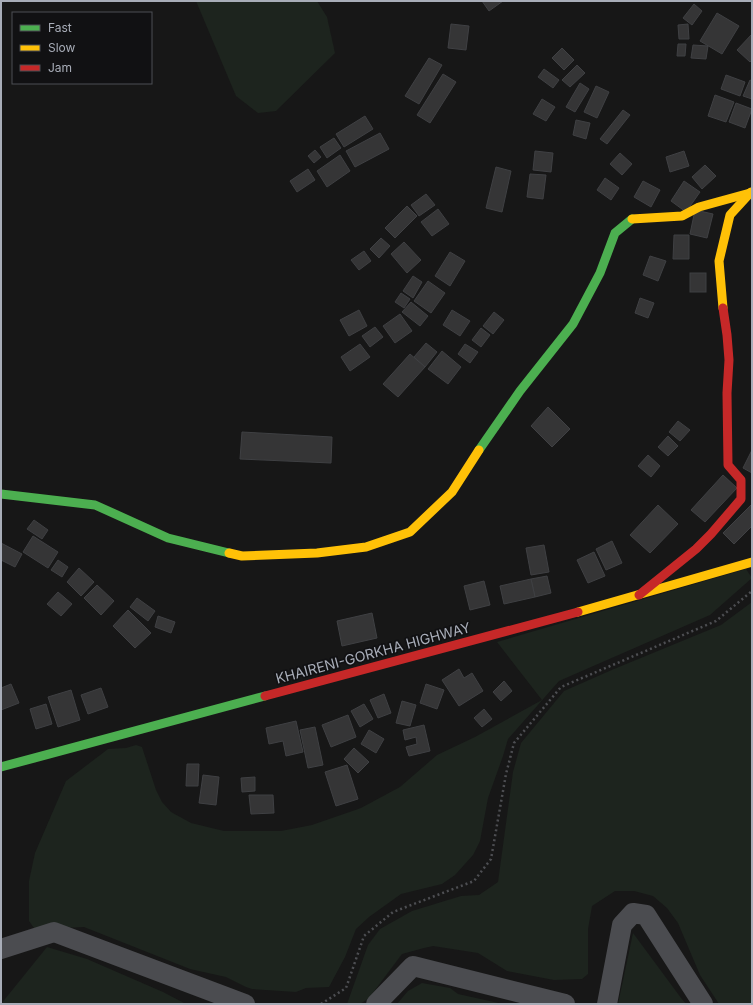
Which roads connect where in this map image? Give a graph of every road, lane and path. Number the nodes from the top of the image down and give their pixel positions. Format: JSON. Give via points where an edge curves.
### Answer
{"nodes":[{"id":1,"x":751,"y":191,"type":"edge"},
{"id":2,"x":1,"y":494,"type":"edge"},
{"id":3,"x":752,"y":562,"type":"edge"},
{"id":4,"x":752,"y":591,"type":"edge"},
{"id":5,"x":639,"y":595,"type":"junction"},
{"id":6,"x":1,"y":767,"type":"edge"},
{"id":7,"x":1,"y":949,"type":"edge"},
{"id":8,"x":245,"y":1004,"type":"edge"},
{"id":9,"x":321,"y":1004,"type":"edge"},
{"id":10,"x":376,"y":1004,"type":"edge"},
{"id":11,"x":565,"y":1004,"type":"edge"},
{"id":12,"x":607,"y":1004,"type":"edge"},
{"id":13,"x":703,"y":1004,"type":"edge"}],
"edges":[{"from":1,"to":2,"type":"street","via":[[699,207],[682,216],[633,218],[615,233],[600,273],[573,324],[520,390],[452,492],[410,532],[366,547],[316,553],[242,556],[168,538],[95,505]]},
{"from":1,"to":5,"type":"street","via":[[730,215],[720,261],[729,360],[728,465],[741,480],[741,499],[696,549]]},
{"from":3,"to":5,"type":"street","name":"KHAIRENI-GORKHA HIGHWAY"},
{"from":4,"to":9,"type":"path","via":[[716,621],[561,687],[514,743],[491,859],[474,882],[393,912],[364,936],[346,988]]},
{"from":5,"to":6,"type":"street","name":"KHAIRENI-GORKHA HIGHWAY"},
{"from":7,"to":8,"type":"street","via":[[54,932]]},
{"from":10,"to":11,"type":"street","via":[[413,966]]},
{"from":12,"to":13,"type":"street","via":[[622,926],[633,913],[646,915]]}]}
